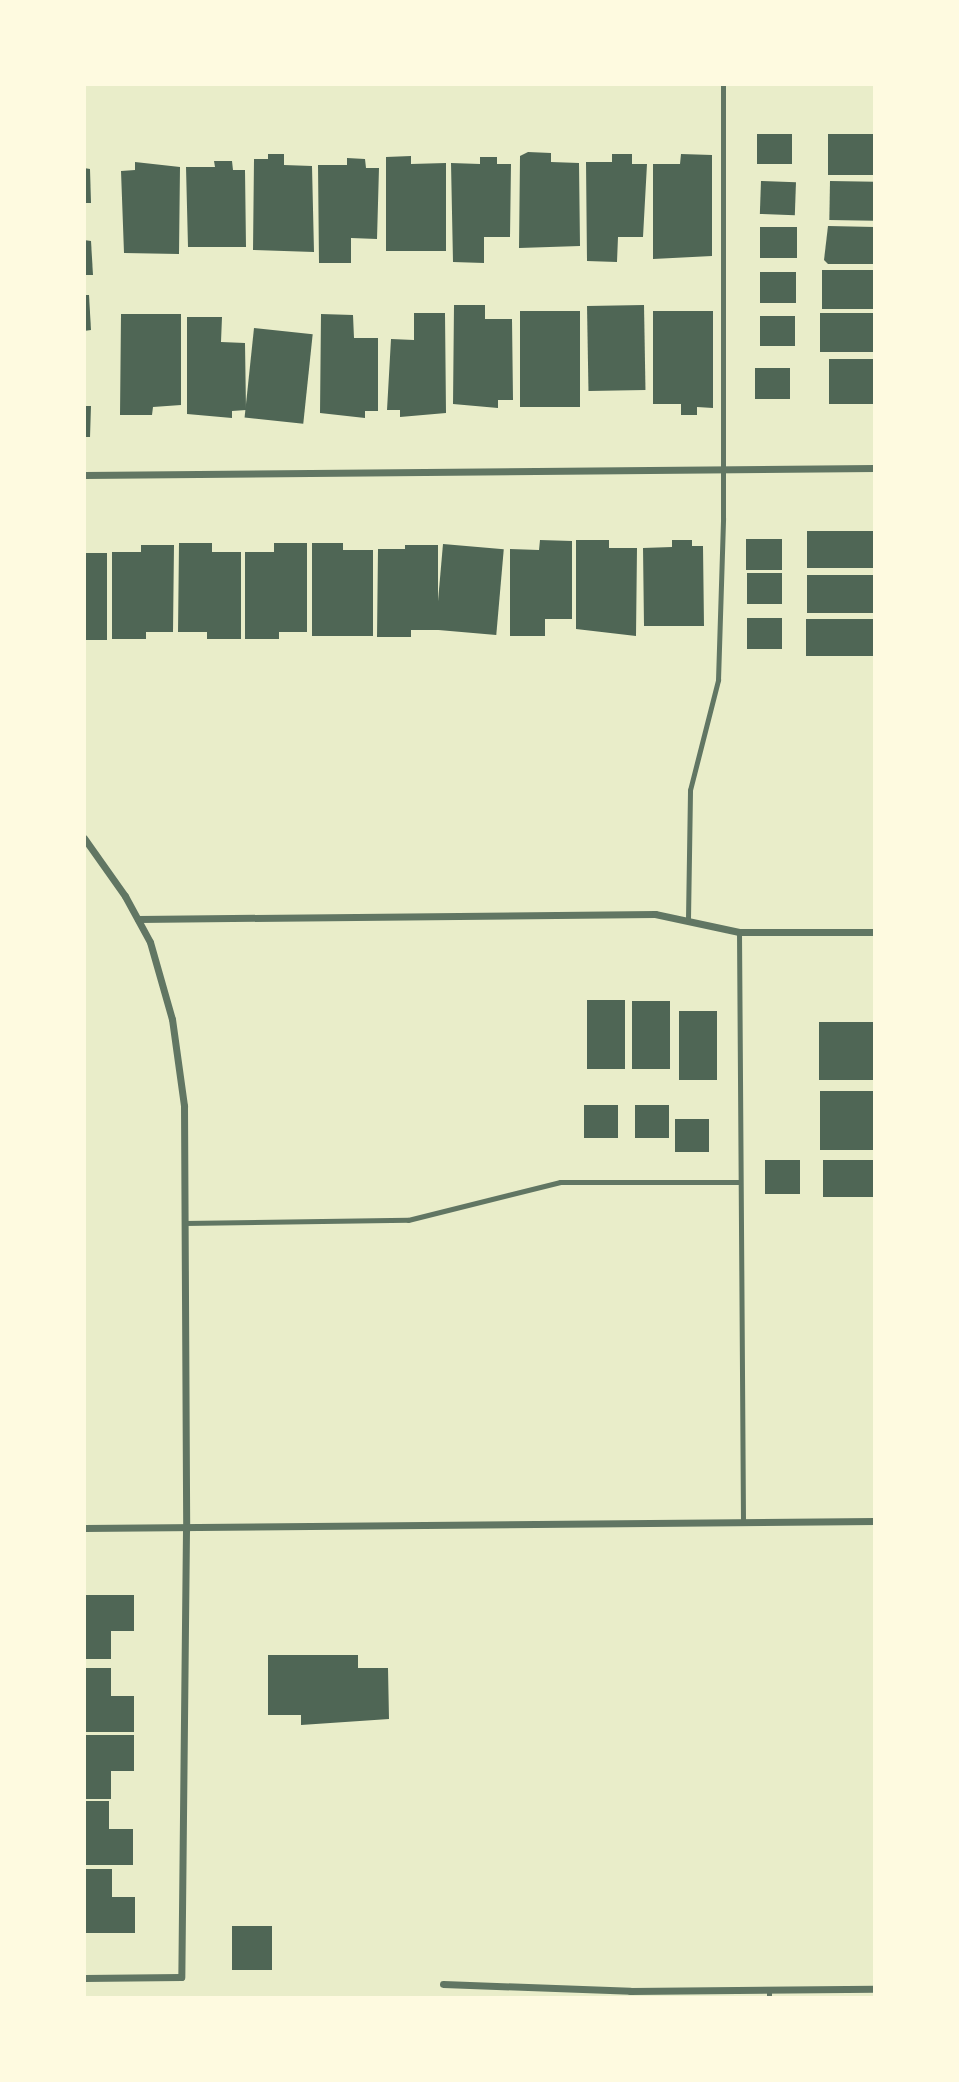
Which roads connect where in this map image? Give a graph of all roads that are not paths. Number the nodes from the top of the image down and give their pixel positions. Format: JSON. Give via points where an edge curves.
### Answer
{"nodes":[{"id":1,"x":723,"y":84,"type":"edge"},
{"id":2,"x":875,"y":468,"type":"edge"},
{"id":3,"x":722,"y":470,"type":"junction"},
{"id":4,"x":84,"y":475,"type":"edge"},
{"id":5,"x":84,"y":838,"type":"edge"},
{"id":6,"x":138,"y":919,"type":"junction"},
{"id":7,"x":688,"y":919,"type":"junction"},
{"id":8,"x":739,"y":932,"type":"junction"},
{"id":9,"x":875,"y":932,"type":"edge"},
{"id":10,"x":739,"y":1182,"type":"junction"},
{"id":11,"x":184,"y":1223,"type":"junction"},
{"id":12,"x":875,"y":1521,"type":"edge"},
{"id":13,"x":743,"y":1523,"type":"junction"},
{"id":14,"x":84,"y":1528,"type":"edge"},
{"id":15,"x":186,"y":1530,"type":"junction"},
{"id":16,"x":84,"y":1978,"type":"edge"},
{"id":17,"x":443,"y":1984,"type":"dead end"},
{"id":18,"x":875,"y":1989,"type":"edge"},
{"id":19,"x":769,"y":1994,"type":"edge"}],
"edges":[{"from":1,"to":3,"type":"lane"},
{"from":2,"to":3,"type":"street"},
{"from":3,"to":4,"type":"street"},
{"from":3,"to":7,"type":"lane","via":[[718,680],[690,790]]},
{"from":5,"to":6,"type":"street"},
{"from":6,"to":7,"type":"street","via":[[654,914]]},
{"from":6,"to":11,"type":"street","via":[[150,942],[172,1019],[184,1106]]},
{"from":7,"to":8,"type":"street"},
{"from":8,"to":9,"type":"street"},
{"from":8,"to":10,"type":"lane"},
{"from":10,"to":11,"type":"lane","via":[[560,1181],[408,1220]]},
{"from":10,"to":13,"type":"lane"},
{"from":11,"to":15,"type":"street"},
{"from":12,"to":13,"type":"street"},
{"from":13,"to":15,"type":"street"},
{"from":14,"to":15,"type":"street"},
{"from":15,"to":16,"type":"street","via":[[181,1977]]},
{"from":17,"to":19,"type":"street"},
{"from":18,"to":19,"type":"street"}]}
